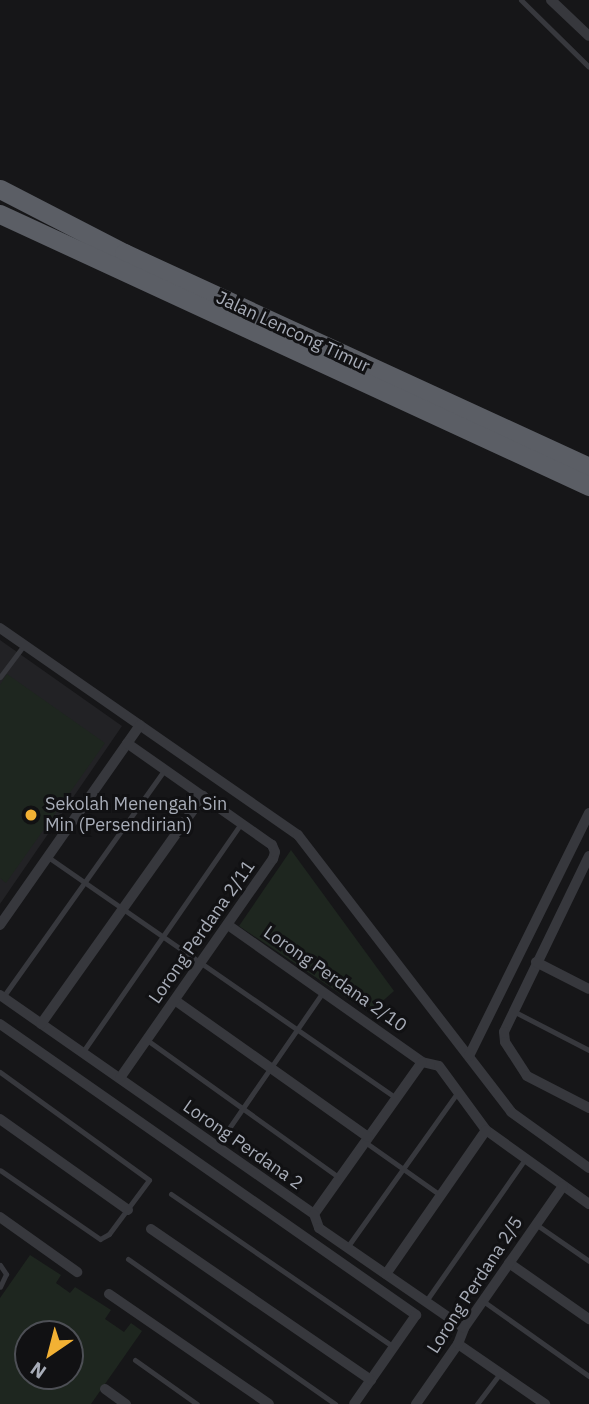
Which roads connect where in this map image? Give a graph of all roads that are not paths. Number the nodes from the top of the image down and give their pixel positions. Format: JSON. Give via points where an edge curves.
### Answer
{"nodes":[{"id":1,"x":521,"y":0,"type":"edge"},
{"id":2,"x":551,"y":0,"type":"edge"},
{"id":3,"x":589,"y":36,"type":"edge"},
{"id":4,"x":589,"y":67,"type":"edge"},
{"id":5,"x":0,"y":189,"type":"edge"},
{"id":6,"x":0,"y":214,"type":"edge"},
{"id":7,"x":589,"y":467,"type":"edge"},
{"id":8,"x":589,"y":486,"type":"edge"},
{"id":9,"x":0,"y":628,"type":"edge"},
{"id":10,"x":24,"y":645,"type":"junction"},
{"id":11,"x":0,"y":677,"type":"edge"},
{"id":12,"x":140,"y":725,"type":"junction"},
{"id":13,"x":127,"y":743,"type":"junction"},
{"id":14,"x":165,"y":769,"type":"junction"},
{"id":15,"x":203,"y":796,"type":"junction"},
{"id":16,"x":589,"y":813,"type":"edge"},
{"id":17,"x":241,"y":823,"type":"junction"},
{"id":18,"x":570,"y":852,"type":"junction"},
{"id":19,"x":48,"y":857,"type":"junction"},
{"id":20,"x":588,"y":859,"type":"edge"},
{"id":21,"x":83,"y":883,"type":"junction"},
{"id":22,"x":122,"y":910,"type":"junction"},
{"id":23,"x":0,"y":925,"type":"edge"},
{"id":24,"x":228,"y":925,"type":"junction"},
{"id":25,"x":161,"y":937,"type":"junction"},
{"id":26,"x":536,"y":962,"type":"junction"},
{"id":27,"x":201,"y":964,"type":"junction"},
{"id":28,"x":589,"y":989,"type":"edge"},
{"id":29,"x":323,"y":992,"type":"junction"},
{"id":30,"x":1,"y":996,"type":"edge"},
{"id":31,"x":176,"y":1001,"type":"junction"},
{"id":32,"x":512,"y":1010,"type":"junction"},
{"id":33,"x":0,"y":1024,"type":"edge"},
{"id":34,"x":41,"y":1024,"type":"junction"},
{"id":35,"x":298,"y":1029,"type":"junction"},
{"id":36,"x":147,"y":1040,"type":"junction"},
{"id":37,"x":589,"y":1050,"type":"edge"},
{"id":38,"x":82,"y":1053,"type":"junction"},
{"id":39,"x":469,"y":1056,"type":"junction"},
{"id":40,"x":422,"y":1062,"type":"junction"},
{"id":41,"x":270,"y":1068,"type":"junction"},
{"id":42,"x":0,"y":1072,"type":"edge"},
{"id":43,"x":120,"y":1078,"type":"junction"},
{"id":44,"x":458,"y":1092,"type":"junction"},
{"id":45,"x":396,"y":1098,"type":"junction"},
{"id":46,"x":243,"y":1108,"type":"junction"},
{"id":47,"x":589,"y":1108,"type":"edge"},
{"id":48,"x":0,"y":1119,"type":"edge"},
{"id":49,"x":486,"y":1130,"type":"junction"},
{"id":50,"x":367,"y":1140,"type":"junction"},
{"id":51,"x":216,"y":1147,"type":"junction"},
{"id":52,"x":525,"y":1159,"type":"junction"},
{"id":53,"x":403,"y":1168,"type":"junction"},
{"id":54,"x":589,"y":1168,"type":"edge"},
{"id":55,"x":0,"y":1170,"type":"edge"},
{"id":56,"x":340,"y":1178,"type":"junction"},
{"id":57,"x":563,"y":1186,"type":"junction"},
{"id":58,"x":171,"y":1194,"type":"dead end"},
{"id":59,"x":441,"y":1195,"type":"junction"},
{"id":60,"x":589,"y":1204,"type":"edge"},
{"id":61,"x":128,"y":1210,"type":"junction"},
{"id":62,"x":314,"y":1214,"type":"junction"},
{"id":63,"x":0,"y":1217,"type":"edge"},
{"id":64,"x":536,"y":1224,"type":"junction"},
{"id":65,"x":151,"y":1229,"type":"dead end"},
{"id":66,"x":348,"y":1246,"type":"junction"},
{"id":67,"x":128,"y":1259,"type":"dead end"},
{"id":68,"x":589,"y":1261,"type":"edge"},
{"id":69,"x":509,"y":1263,"type":"junction"},
{"id":70,"x":0,"y":1265,"type":"edge"},
{"id":71,"x":78,"y":1272,"type":"dead end"},
{"id":72,"x":386,"y":1274,"type":"junction"},
{"id":73,"x":0,"y":1287,"type":"edge"},
{"id":74,"x":109,"y":1294,"type":"dead end"},
{"id":75,"x":426,"y":1301,"type":"junction"},
{"id":76,"x":483,"y":1301,"type":"junction"},
{"id":77,"x":589,"y":1319,"type":"edge"},
{"id":78,"x":464,"y":1328,"type":"junction"},
{"id":79,"x":458,"y":1344,"type":"junction"},
{"id":80,"x":394,"y":1347,"type":"junction"},
{"id":81,"x":135,"y":1360,"type":"dead end"},
{"id":82,"x":500,"y":1373,"type":"junction"},
{"id":83,"x":589,"y":1376,"type":"edge"},
{"id":84,"x":371,"y":1380,"type":"junction"},
{"id":85,"x":105,"y":1389,"type":"dead end"},
{"id":86,"x":538,"y":1402,"type":"edge"},
{"id":87,"x":127,"y":1404,"type":"edge"},
{"id":88,"x":197,"y":1404,"type":"edge"},
{"id":89,"x":269,"y":1404,"type":"edge"},
{"id":90,"x":335,"y":1404,"type":"edge"},
{"id":91,"x":354,"y":1404,"type":"edge"},
{"id":92,"x":416,"y":1404,"type":"edge"},
{"id":93,"x":477,"y":1404,"type":"edge"}],
"edges":[{"from":1,"to":4,"type":"lane"},
{"from":2,"to":3,"type":"street"},
{"from":5,"to":7,"type":"highway","name":"Jalan Lencong Timur","via":[[161,270]]},
{"from":6,"to":8,"type":"highway","name":"Jalan Lencong Timur"},
{"from":9,"to":10,"type":"street"},
{"from":10,"to":11,"type":"lane"},
{"from":10,"to":12,"type":"street"},
{"from":12,"to":13,"type":"street"},
{"from":12,"to":39,"type":"street","via":[[298,835]]},
{"from":13,"to":14,"type":"street","name":"Lorong Perdana 2/11"},
{"from":13,"to":19,"type":"street"},
{"from":14,"to":15,"type":"street","name":"Lorong Perdana 2/11"},
{"from":14,"to":21,"type":"lane"},
{"from":15,"to":17,"type":"street","name":"Lorong Perdana 2/11"},
{"from":15,"to":22,"type":"street"},
{"from":16,"to":18,"type":"street"},
{"from":17,"to":24,"type":"street","name":"Lorong Perdana 2/11","via":[[275,852]]},
{"from":17,"to":25,"type":"lane"},
{"from":18,"to":20,"type":"street"},
{"from":18,"to":39,"type":"street"},
{"from":19,"to":21,"type":"lane"},
{"from":19,"to":23,"type":"street"},
{"from":20,"to":26,"type":"street"},
{"from":21,"to":22,"type":"lane"},
{"from":21,"to":30,"type":"lane"},
{"from":22,"to":25,"type":"lane"},
{"from":22,"to":34,"type":"street"},
{"from":24,"to":27,"type":"street","name":"Lorong Perdana 2/11"},
{"from":24,"to":29,"type":"street","name":"Lorong Perdana 2/10"},
{"from":25,"to":27,"type":"lane"},
{"from":25,"to":38,"type":"lane"},
{"from":26,"to":28,"type":"street"},
{"from":26,"to":32,"type":"street"},
{"from":27,"to":31,"type":"street","name":"Lorong Perdana 2/11"},
{"from":27,"to":35,"type":"lane"},
{"from":29,"to":35,"type":"lane"},
{"from":29,"to":40,"type":"street","name":"Lorong Perdana 2/10"},
{"from":30,"to":34,"type":"street","name":"Lorong Perdana 2"},
{"from":31,"to":36,"type":"street","name":"Lorong Perdana 2/11"},
{"from":31,"to":41,"type":"street"},
{"from":32,"to":37,"type":"lane"},
{"from":32,"to":47,"type":"street","via":[[505,1042],[519,1068],[537,1083]]},
{"from":33,"to":80,"type":"street","via":[[416,1315]]},
{"from":34,"to":38,"type":"street","name":"Lorong Perdana 2"},
{"from":35,"to":41,"type":"lane"},
{"from":35,"to":45,"type":"lane"},
{"from":36,"to":43,"type":"street","name":"Lorong Perdana 2/11"},
{"from":36,"to":46,"type":"lane"},
{"from":38,"to":43,"type":"street","name":"Lorong Perdana 2"},
{"from":39,"to":54,"type":"street","via":[[511,1112]]},
{"from":40,"to":44,"type":"street","name":"Lorong Perdana 2/10","via":[[439,1066]]},
{"from":40,"to":45,"type":"street"},
{"from":41,"to":46,"type":"lane"},
{"from":41,"to":50,"type":"street"},
{"from":42,"to":61,"type":"lane","via":[[145,1176],[147,1185]]},
{"from":43,"to":51,"type":"street","name":"Lorong Perdana 2"},
{"from":44,"to":49,"type":"street","name":"Lorong Perdana 2/10"},
{"from":44,"to":53,"type":"lane"},
{"from":45,"to":50,"type":"street"},
{"from":46,"to":51,"type":"lane"},
{"from":46,"to":56,"type":"lane"},
{"from":48,"to":61,"type":"street"},
{"from":49,"to":52,"type":"street","name":"Lorong Perdana 2/10"},
{"from":49,"to":59,"type":"street"},
{"from":50,"to":53,"type":"lane"},
{"from":50,"to":56,"type":"street"},
{"from":51,"to":62,"type":"street","name":"Lorong Perdana 2"},
{"from":52,"to":57,"type":"street","name":"Lorong Perdana 2/10"},
{"from":52,"to":75,"type":"lane"},
{"from":53,"to":59,"type":"lane"},
{"from":53,"to":66,"type":"lane"},
{"from":55,"to":61,"type":"lane","via":[[100,1239]]},
{"from":56,"to":62,"type":"street"},
{"from":57,"to":60,"type":"street","name":"Lorong Perdana 2/10"},
{"from":57,"to":64,"type":"street","name":"Lorong Perdana 2/5"},
{"from":58,"to":80,"type":"lane"},
{"from":59,"to":72,"type":"street"},
{"from":62,"to":66,"type":"street","name":"Lorong Perdana 2","via":[[319,1228]]},
{"from":63,"to":71,"type":"street"},
{"from":64,"to":68,"type":"lane"},
{"from":64,"to":69,"type":"street","name":"Lorong Perdana 2/5"},
{"from":65,"to":84,"type":"street"},
{"from":66,"to":72,"type":"street","name":"Lorong Perdana 2"},
{"from":67,"to":90,"type":"lane"},
{"from":69,"to":76,"type":"street","name":"Lorong Perdana 2/5"},
{"from":69,"to":77,"type":"street"},
{"from":70,"to":73,"type":"lane","via":[[6,1274]]},
{"from":72,"to":75,"type":"street","name":"Lorong Perdana 2"},
{"from":74,"to":89,"type":"street"},
{"from":75,"to":78,"type":"street","name":"Lorong Perdana 2"},
{"from":76,"to":78,"type":"street","name":"Lorong Perdana 2/5"},
{"from":76,"to":83,"type":"lane"},
{"from":78,"to":79,"type":"street","name":"Lorong Perdana 2/5"},
{"from":79,"to":82,"type":"street"},
{"from":79,"to":92,"type":"street","name":"Lorong Perdana 2/5"},
{"from":80,"to":84,"type":"street"},
{"from":81,"to":88,"type":"lane"},
{"from":82,"to":86,"type":"street"},
{"from":82,"to":93,"type":"lane"},
{"from":84,"to":91,"type":"street"},
{"from":85,"to":87,"type":"street"}]}
